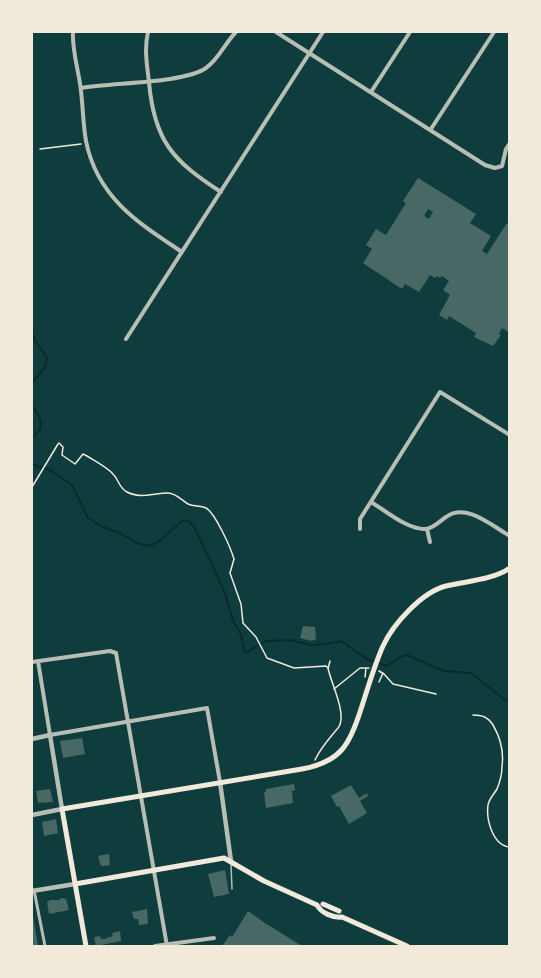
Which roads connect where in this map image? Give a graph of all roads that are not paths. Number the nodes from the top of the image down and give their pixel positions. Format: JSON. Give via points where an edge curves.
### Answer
{"nodes":[{"id":1,"x":73,"y":32,"type":"edge"},
{"id":2,"x":148,"y":32,"type":"edge"},
{"id":3,"x":236,"y":32,"type":"edge"},
{"id":4,"x":276,"y":32,"type":"edge"},
{"id":5,"x":323,"y":32,"type":"edge"},
{"id":6,"x":410,"y":32,"type":"edge"},
{"id":7,"x":494,"y":32,"type":"edge"},
{"id":8,"x":309,"y":52,"type":"junction"},
{"id":9,"x":149,"y":81,"type":"junction"},
{"id":10,"x":81,"y":88,"type":"junction"},
{"id":11,"x":371,"y":92,"type":"junction"},
{"id":12,"x":431,"y":130,"type":"junction"},
{"id":13,"x":510,"y":143,"type":"edge"},
{"id":14,"x":221,"y":192,"type":"junction"},
{"id":15,"x":182,"y":252,"type":"junction"},
{"id":16,"x":126,"y":339,"type":"dead end"},
{"id":17,"x":510,"y":435,"type":"edge"},
{"id":18,"x":371,"y":502,"type":"junction"},
{"id":19,"x":360,"y":529,"type":"dead end"},
{"id":20,"x":426,"y":529,"type":"junction"},
{"id":21,"x":510,"y":536,"type":"edge"},
{"id":22,"x":430,"y":542,"type":"dead end"},
{"id":23,"x":510,"y":568,"type":"edge"},
{"id":24,"x":32,"y":662,"type":"edge"},
{"id":25,"x":38,"y":662,"type":"junction"},
{"id":26,"x":128,"y":722,"type":"junction"},
{"id":27,"x":50,"y":735,"type":"junction"},
{"id":28,"x":32,"y":739,"type":"edge"},
{"id":29,"x":220,"y":782,"type":"junction"},
{"id":30,"x":141,"y":796,"type":"junction"},
{"id":31,"x":62,"y":810,"type":"junction"},
{"id":32,"x":32,"y":815,"type":"edge"},
{"id":33,"x":231,"y":861,"type":"junction"},
{"id":34,"x":153,"y":870,"type":"junction"},
{"id":35,"x":75,"y":884,"type":"junction"},
{"id":36,"x":232,"y":889,"type":"dead end"},
{"id":37,"x":33,"y":890,"type":"edge"},
{"id":38,"x":214,"y":938,"type":"dead end"},
{"id":39,"x":167,"y":945,"type":"edge"},
{"id":40,"x":45,"y":946,"type":"edge"},
{"id":41,"x":86,"y":946,"type":"edge"},
{"id":42,"x":154,"y":946,"type":"edge"},
{"id":43,"x":407,"y":946,"type":"edge"}],
"edges":[{"from":1,"to":10,"type":"street"},
{"from":2,"to":9,"type":"street"},
{"from":3,"to":9,"type":"street","via":[[203,70]]},
{"from":4,"to":8,"type":"street"},
{"from":5,"to":8,"type":"street"},
{"from":6,"to":11,"type":"street"},
{"from":7,"to":12,"type":"street"},
{"from":8,"to":11,"type":"street"},
{"from":8,"to":14,"type":"street"},
{"from":9,"to":10,"type":"street"},
{"from":9,"to":14,"type":"street","via":[[154,116],[168,147],[188,170]]},
{"from":10,"to":15,"type":"street","via":[[86,143],[96,171],[115,200],[141,226]]},
{"from":11,"to":12,"type":"street"},
{"from":12,"to":13,"type":"street","via":[[495,168],[502,166]]},
{"from":14,"to":15,"type":"street"},
{"from":15,"to":16,"type":"street"},
{"from":17,"to":18,"type":"street","via":[[440,393]]},
{"from":18,"to":19,"type":"street","via":[[360,519]]},
{"from":18,"to":20,"type":"street","via":[[411,525]]},
{"from":20,"to":21,"type":"street","via":[[457,512],[468,513]]},
{"from":20,"to":22,"type":"street"},
{"from":23,"to":29,"type":"main road","via":[[439,589],[409,611],[387,638],[369,678],[349,741],[334,758],[316,767]]},
{"from":24,"to":25,"type":"street"},
{"from":25,"to":26,"type":"street","via":[[115,652]]},
{"from":25,"to":27,"type":"street"},
{"from":26,"to":27,"type":"street"},
{"from":26,"to":29,"type":"street","via":[[207,708]]},
{"from":26,"to":30,"type":"street"},
{"from":27,"to":28,"type":"street"},
{"from":27,"to":31,"type":"street"},
{"from":29,"to":30,"type":"main road"},
{"from":29,"to":33,"type":"street"},
{"from":30,"to":31,"type":"main road"},
{"from":30,"to":34,"type":"street"},
{"from":31,"to":32,"type":"street"},
{"from":31,"to":35,"type":"main road"},
{"from":33,"to":34,"type":"main road","via":[[221,858]]},
{"from":33,"to":36,"type":"lane"},
{"from":33,"to":43,"type":"main road","via":[[264,881],[320,904],[320,910],[336,918],[341,914]]},
{"from":34,"to":35,"type":"main road"},
{"from":34,"to":39,"type":"street"},
{"from":35,"to":37,"type":"street"},
{"from":35,"to":41,"type":"main road"},
{"from":37,"to":40,"type":"street"},
{"from":38,"to":39,"type":"street"},
{"from":39,"to":42,"type":"street"}]}
